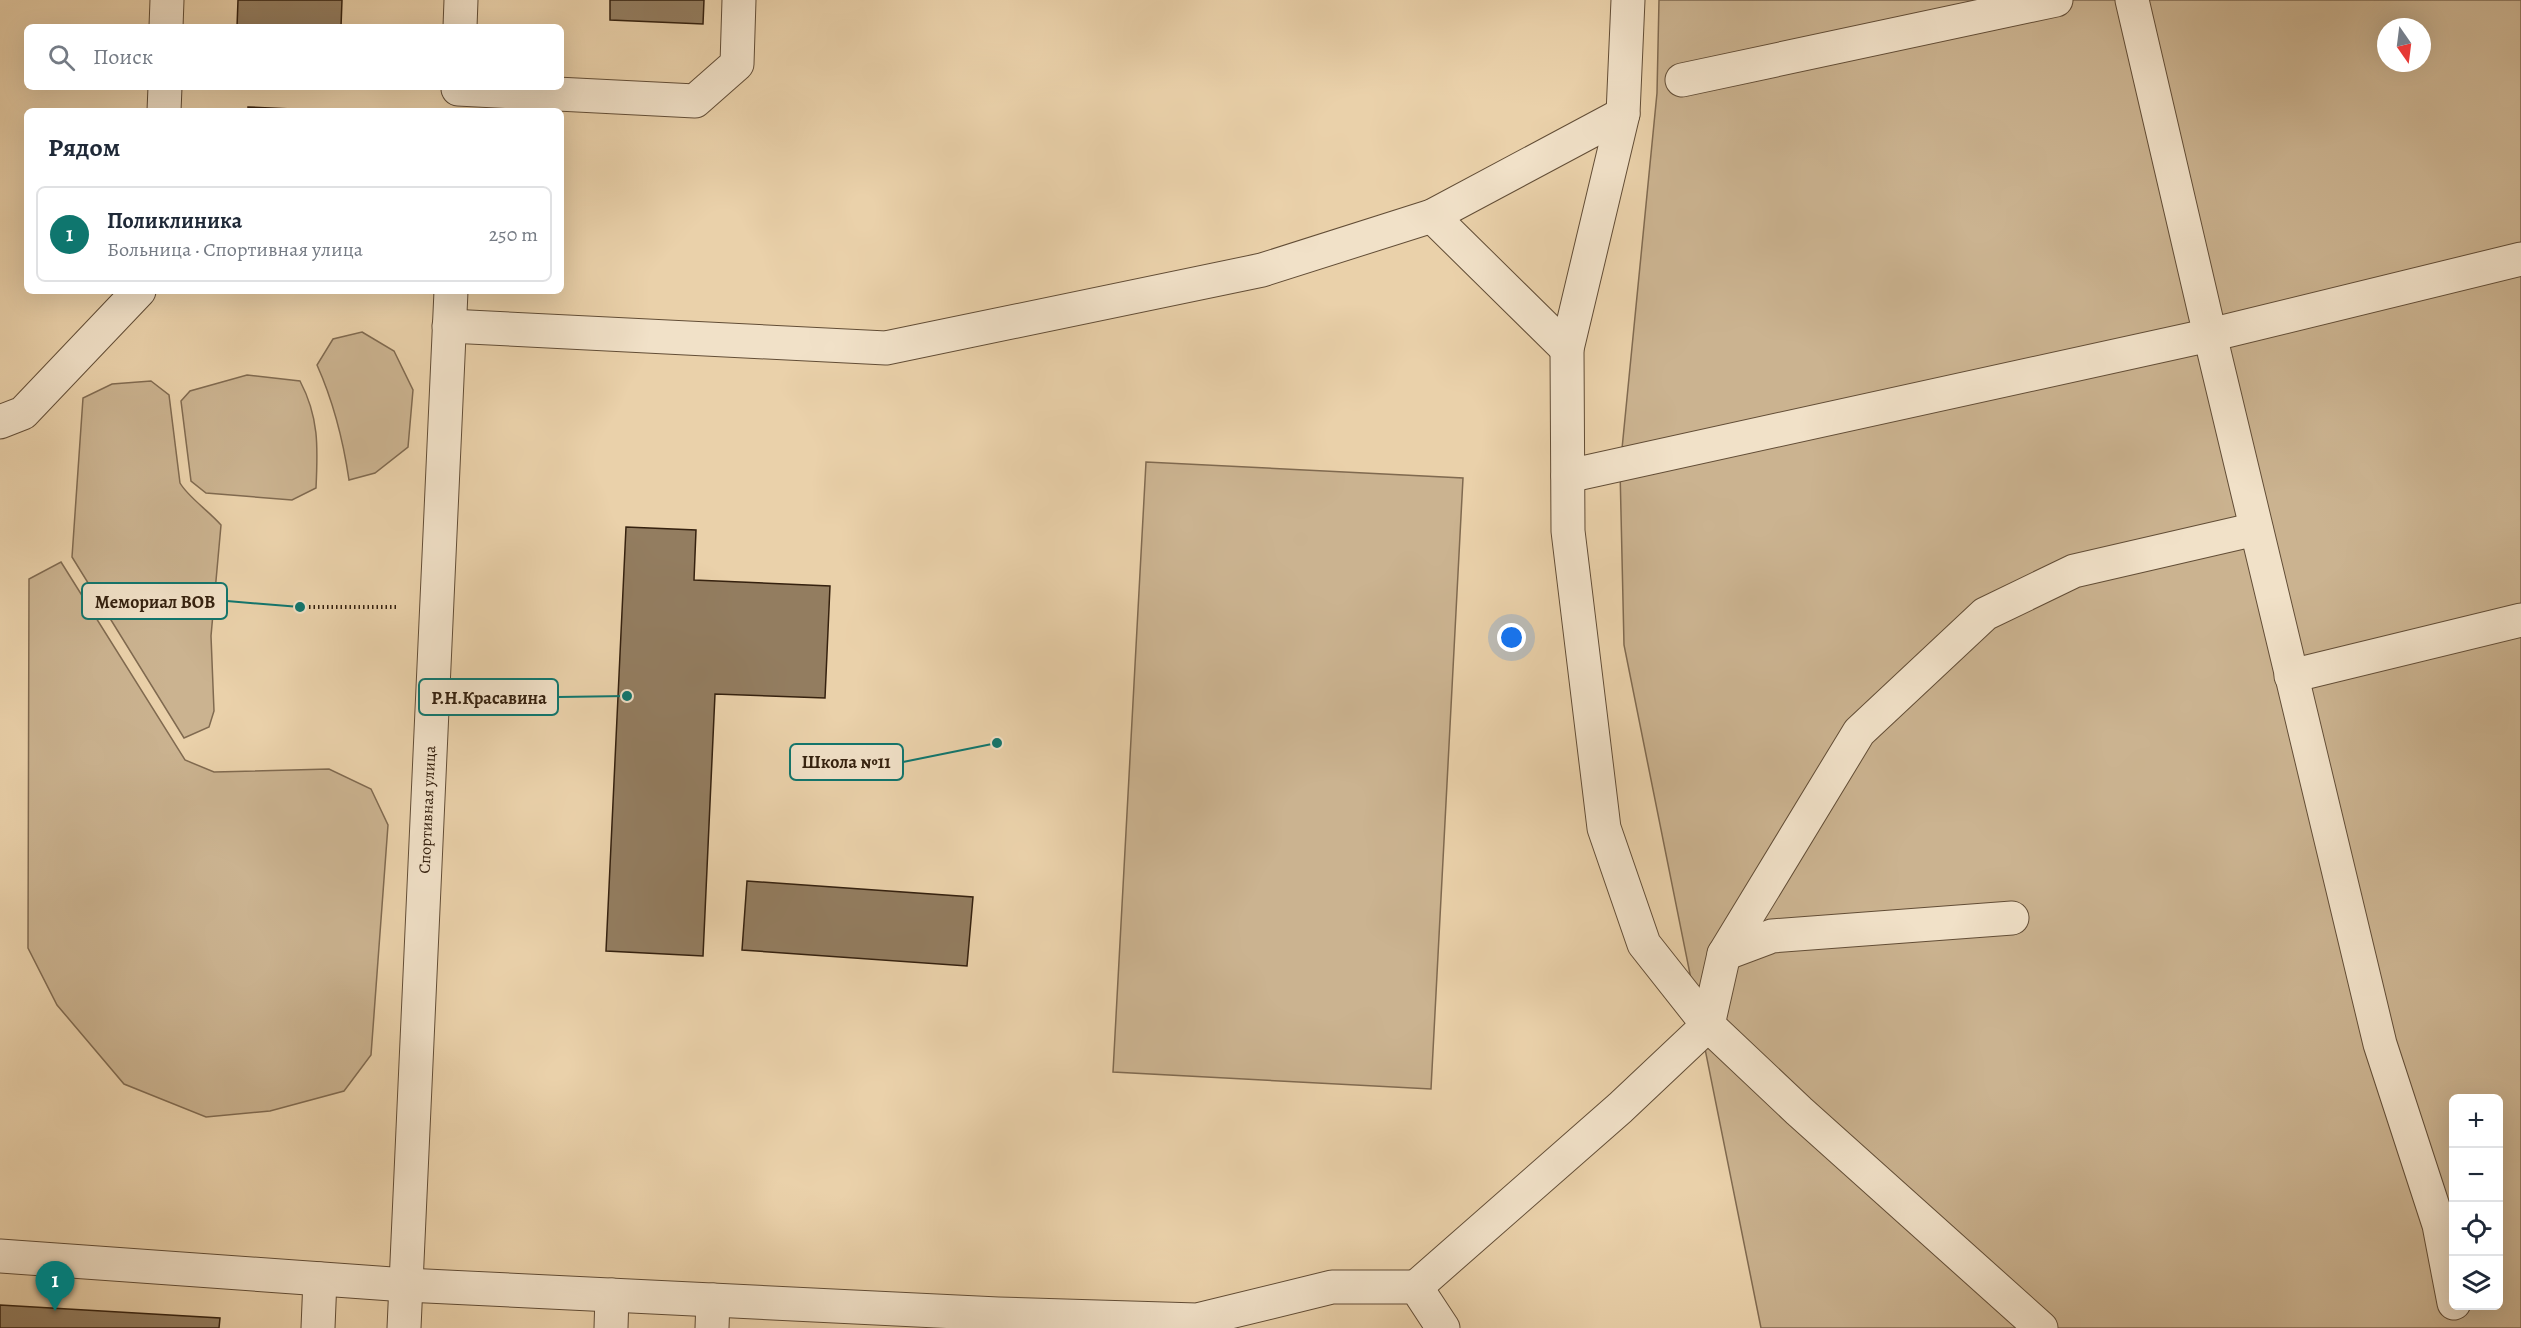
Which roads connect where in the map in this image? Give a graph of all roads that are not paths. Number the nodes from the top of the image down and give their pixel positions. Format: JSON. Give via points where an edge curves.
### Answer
{"nodes":[{"id":1,"x":167,"y":0,"type":"edge"},
{"id":2,"x":460,"y":0,"type":"edge"},
{"id":3,"x":739,"y":0,"type":"edge"},
{"id":4,"x":1628,"y":0,"type":"edge"},
{"id":5,"x":2056,"y":0,"type":"edge"},
{"id":6,"x":2132,"y":0,"type":"edge"},
{"id":7,"x":166,"y":24,"type":"edge"},
{"id":8,"x":460,"y":24,"type":"edge"},
{"id":9,"x":1682,"y":80,"type":"dead end"},
{"id":10,"x":165,"y":90,"type":"edge"},
{"id":11,"x":457,"y":96,"type":"edge"},
{"id":12,"x":164,"y":108,"type":"edge"},
{"id":13,"x":1623,"y":114,"type":"junction"},
{"id":14,"x":1432,"y":216,"type":"junction"},
{"id":15,"x":2521,"y":259,"type":"edge"},
{"id":16,"x":137,"y":294,"type":"edge"},
{"id":17,"x":451,"y":294,"type":"edge"},
{"id":18,"x":449,"y":326,"type":"junction"},
{"id":19,"x":2210,"y":335,"type":"junction"},
{"id":20,"x":1567,"y":349,"type":"junction"},
{"id":21,"x":0,"y":422,"type":"edge"},
{"id":22,"x":1568,"y":476,"type":"junction"},
{"id":23,"x":2256,"y":529,"type":"junction"},
{"id":24,"x":2521,"y":620,"type":"edge"},
{"id":25,"x":2291,"y":676,"type":"junction"},
{"id":26,"x":2012,"y":918,"type":"dead end"},
{"id":27,"x":1724,"y":954,"type":"junction"},
{"id":28,"x":1708,"y":1025,"type":"junction"},
{"id":29,"x":0,"y":1256,"type":"edge"},
{"id":30,"x":2449,"y":1278,"type":"edge"},
{"id":31,"x":320,"y":1279,"type":"junction"},
{"id":32,"x":406,"y":1285,"type":"junction"},
{"id":33,"x":1416,"y":1287,"type":"junction"},
{"id":34,"x":612,"y":1295,"type":"junction"},
{"id":35,"x":2455,"y":1310,"type":"edge"},
{"id":36,"x":713,"y":1314,"type":"edge"},
{"id":37,"x":998,"y":1321,"type":"edge"},
{"id":38,"x":318,"y":1328,"type":"edge"},
{"id":39,"x":404,"y":1328,"type":"edge"},
{"id":40,"x":611,"y":1328,"type":"edge"},
{"id":41,"x":1443,"y":1328,"type":"edge"},
{"id":42,"x":2041,"y":1328,"type":"edge"},
{"id":43,"x":2458,"y":1328,"type":"edge"}],
"edges":[{"from":1,"to":7,"type":"street"},
{"from":2,"to":8,"type":"street"},
{"from":3,"to":11,"type":"street","via":[[737,64],[695,100]]},
{"from":4,"to":13,"type":"street"},
{"from":5,"to":9,"type":"street"},
{"from":6,"to":19,"type":"street"},
{"from":10,"to":12,"type":"street"},
{"from":13,"to":14,"type":"street"},
{"from":13,"to":20,"type":"street"},
{"from":14,"to":18,"type":"street","via":[[1262,270],[886,348]]},
{"from":14,"to":20,"type":"street"},
{"from":15,"to":19,"type":"street"},
{"from":16,"to":21,"type":"street","via":[[22,413]]},
{"from":17,"to":18,"type":"street","name":"Спортивная улица"},
{"from":18,"to":32,"type":"street","name":"Спортивная улица"},
{"from":19,"to":22,"type":"street"},
{"from":19,"to":23,"type":"street"},
{"from":20,"to":22,"type":"street"},
{"from":22,"to":28,"type":"street","via":[[1568,531],[1604,828],[1644,944]]},
{"from":23,"to":25,"type":"street"},
{"from":23,"to":27,"type":"street","via":[[2074,571],[1985,614],[1860,732]]},
{"from":24,"to":25,"type":"street"},
{"from":25,"to":30,"type":"street","via":[[2380,1044],[2439,1225]]},
{"from":26,"to":27,"type":"street","via":[[1772,936]]},
{"from":27,"to":28,"type":"street"},
{"from":28,"to":33,"type":"street","via":[[1620,1108]]},
{"from":28,"to":42,"type":"street"},
{"from":29,"to":31,"type":"street"},
{"from":31,"to":32,"type":"street"},
{"from":31,"to":38,"type":"street"},
{"from":32,"to":34,"type":"street"},
{"from":32,"to":39,"type":"street","name":"Спортивная улица"},
{"from":33,"to":37,"type":"street","via":[[1332,1287],[1197,1320]]},
{"from":33,"to":41,"type":"street"},
{"from":34,"to":36,"type":"street"},
{"from":34,"to":40,"type":"street"},
{"from":35,"to":43,"type":"street"},
{"from":36,"to":37,"type":"street"}]}
